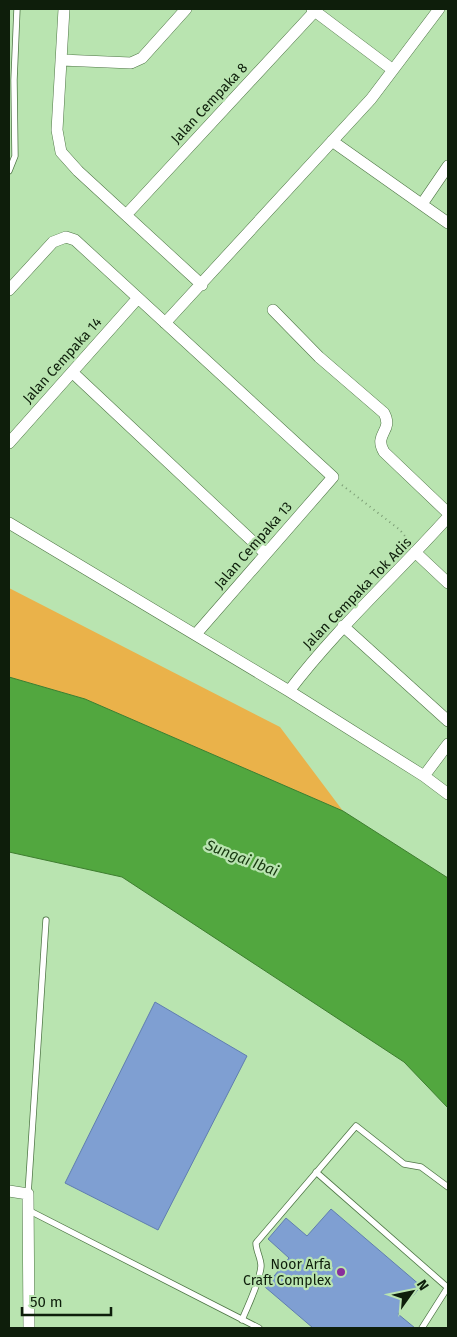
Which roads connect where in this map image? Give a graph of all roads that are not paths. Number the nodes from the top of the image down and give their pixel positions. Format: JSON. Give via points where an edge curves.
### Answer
{"nodes":[{"id":1,"x":17,"y":9,"type":"edge"},
{"id":2,"x":64,"y":9,"type":"edge"},
{"id":3,"x":186,"y":9,"type":"edge"},
{"id":4,"x":439,"y":9,"type":"edge"},
{"id":5,"x":313,"y":10,"type":"edge"},
{"id":6,"x":61,"y":60,"type":"junction"},
{"id":7,"x":393,"y":70,"type":"junction"},
{"id":8,"x":11,"y":86,"type":"edge"},
{"id":9,"x":11,"y":134,"type":"edge"},
{"id":10,"x":332,"y":141,"type":"junction"},
{"id":11,"x":448,"y":166,"type":"edge"},
{"id":12,"x":9,"y":172,"type":"edge"},
{"id":13,"x":422,"y":204,"type":"junction"},
{"id":14,"x":126,"y":215,"type":"junction"},
{"id":15,"x":448,"y":223,"type":"edge"},
{"id":16,"x":202,"y":285,"type":"junction"},
{"id":17,"x":9,"y":290,"type":"edge"},
{"id":18,"x":138,"y":298,"type":"junction"},
{"id":19,"x":273,"y":310,"type":"dead end"},
{"id":20,"x":165,"y":323,"type":"junction"},
{"id":21,"x":72,"y":372,"type":"junction"},
{"id":22,"x":9,"y":443,"type":"edge"},
{"id":23,"x":448,"y":513,"type":"edge"},
{"id":24,"x":445,"y":521,"type":"edge"},
{"id":25,"x":9,"y":523,"type":"edge"},
{"id":26,"x":415,"y":552,"type":"junction"},
{"id":27,"x":265,"y":553,"type":"junction"},
{"id":28,"x":448,"y":583,"type":"edge"},
{"id":29,"x":343,"y":626,"type":"junction"},
{"id":30,"x":196,"y":634,"type":"junction"},
{"id":31,"x":289,"y":691,"type":"junction"},
{"id":32,"x":448,"y":721,"type":"edge"},
{"id":33,"x":448,"y":744,"type":"edge"},
{"id":34,"x":424,"y":776,"type":"junction"},
{"id":35,"x":448,"y":794,"type":"edge"},
{"id":36,"x":46,"y":920,"type":"dead end"},
{"id":37,"x":316,"y":1172,"type":"junction"},
{"id":38,"x":448,"y":1187,"type":"edge"},
{"id":39,"x":9,"y":1190,"type":"edge"},
{"id":40,"x":28,"y":1194,"type":"junction"},
{"id":41,"x":28,"y":1210,"type":"junction"},
{"id":42,"x":448,"y":1287,"type":"edge"},
{"id":43,"x":242,"y":1320,"type":"junction"},
{"id":44,"x":28,"y":1328,"type":"edge"},
{"id":45,"x":258,"y":1328,"type":"edge"},
{"id":46,"x":422,"y":1328,"type":"edge"}],
"edges":[{"from":1,"to":8,"type":"lane"},
{"from":2,"to":6,"type":"street"},
{"from":3,"to":6,"type":"street","via":[[142,58],[131,63]]},
{"from":4,"to":7,"type":"street"},
{"from":5,"to":7,"type":"street"},
{"from":5,"to":14,"type":"street","name":"Jalan Cempaka 8"},
{"from":6,"to":14,"type":"street","via":[[57,130],[61,152],[78,172]]},
{"from":7,"to":10,"type":"street"},
{"from":8,"to":9,"type":"lane"},
{"from":9,"to":12,"type":"lane","via":[[15,156]]},
{"from":10,"to":13,"type":"street"},
{"from":10,"to":16,"type":"street"},
{"from":11,"to":13,"type":"street"},
{"from":13,"to":15,"type":"street"},
{"from":14,"to":16,"type":"street"},
{"from":16,"to":20,"type":"street"},
{"from":17,"to":18,"type":"street","via":[[53,242],[66,237],[75,240]]},
{"from":18,"to":20,"type":"street"},
{"from":18,"to":21,"type":"street","name":"Jalan Cempaka 14"},
{"from":19,"to":23,"type":"street","via":[[318,357],[384,413],[387,425],[380,446]]},
{"from":20,"to":27,"type":"street","name":"Jalan Cempaka 13","via":[[333,477]]},
{"from":21,"to":22,"type":"street","name":"Jalan Cempaka 14"},
{"from":21,"to":27,"type":"street"},
{"from":24,"to":26,"type":"street","name":"Jalan Cempaka Tok Adis"},
{"from":25,"to":30,"type":"street"},
{"from":26,"to":28,"type":"street"},
{"from":26,"to":29,"type":"street","name":"Jalan Cempaka Tok Adis"},
{"from":27,"to":30,"type":"street","name":"Jalan Cempaka 13"},
{"from":29,"to":31,"type":"street","name":"Jalan Cempaka Tok Adis"},
{"from":29,"to":32,"type":"street"},
{"from":30,"to":31,"type":"street"},
{"from":31,"to":34,"type":"street"},
{"from":33,"to":34,"type":"street"},
{"from":34,"to":35,"type":"street"},
{"from":36,"to":40,"type":"lane"},
{"from":37,"to":38,"type":"lane","via":[[356,1126],[404,1164],[421,1167]]},
{"from":37,"to":42,"type":"lane"},
{"from":37,"to":43,"type":"lane","via":[[256,1243],[260,1273]]},
{"from":39,"to":40,"type":"street"},
{"from":40,"to":41,"type":"street"},
{"from":41,"to":43,"type":"lane"},
{"from":41,"to":44,"type":"street"},
{"from":42,"to":46,"type":"lane"},
{"from":43,"to":45,"type":"lane"}]}
